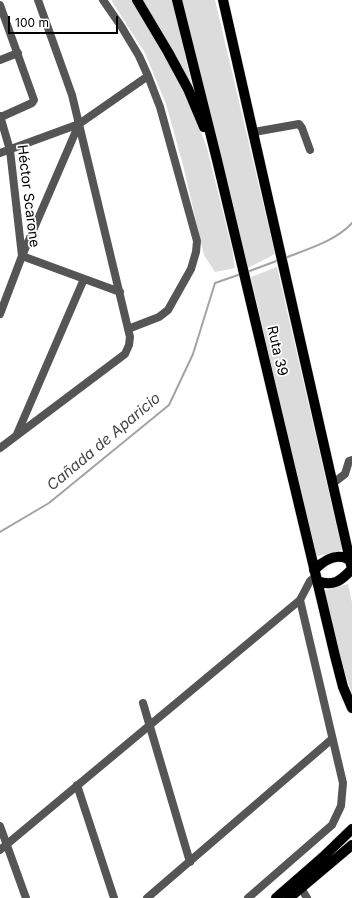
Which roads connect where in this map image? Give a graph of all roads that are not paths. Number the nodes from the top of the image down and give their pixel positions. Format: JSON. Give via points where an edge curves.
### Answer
{"nodes":[{"id":1,"x":38,"y":0,"type":"edge"},
{"id":2,"x":103,"y":0,"type":"edge"},
{"id":3,"x":137,"y":0,"type":"edge"},
{"id":4,"x":177,"y":0,"type":"edge"},
{"id":5,"x":223,"y":0,"type":"edge"},
{"id":6,"x":0,"y":5,"type":"edge"},
{"id":7,"x":18,"y":53,"type":"junction"},
{"id":8,"x":0,"y":60,"type":"edge"},
{"id":9,"x":148,"y":76,"type":"junction"},
{"id":10,"x":0,"y":117,"type":"edge"},
{"id":11,"x":79,"y":124,"type":"junction"},
{"id":12,"x":254,"y":132,"type":"junction"},
{"id":13,"x":10,"y":150,"type":"junction"},
{"id":14,"x":310,"y":150,"type":"dead end"},
{"id":15,"x":0,"y":153,"type":"edge"},
{"id":16,"x":218,"y":160,"type":"junction"},
{"id":17,"x":22,"y":256,"type":"junction"},
{"id":18,"x":84,"y":278,"type":"junction"},
{"id":19,"x":120,"y":292,"type":"junction"},
{"id":20,"x":0,"y":314,"type":"edge"},
{"id":21,"x":128,"y":329,"type":"junction"},
{"id":22,"x":17,"y":435,"type":"junction"},
{"id":23,"x":0,"y":448,"type":"edge"},
{"id":24,"x":352,"y":460,"type":"edge"},
{"id":25,"x":332,"y":484,"type":"junction"},
{"id":26,"x":352,"y":566,"type":"edge"},
{"id":27,"x":316,"y":576,"type":"junction"},
{"id":28,"x":300,"y":600,"type":"junction"},
{"id":29,"x":143,"y":703,"type":"dead end"},
{"id":30,"x":352,"y":708,"type":"edge"},
{"id":31,"x":150,"y":727,"type":"junction"},
{"id":32,"x":332,"y":739,"type":"junction"},
{"id":33,"x":77,"y":785,"type":"junction"},
{"id":34,"x":0,"y":826,"type":"edge"},
{"id":35,"x":352,"y":829,"type":"edge"},
{"id":36,"x":352,"y":845,"type":"edge"},
{"id":37,"x":3,"y":847,"type":"edge"},
{"id":38,"x":190,"y":862,"type":"junction"},
{"id":39,"x":301,"y":888,"type":"junction"},
{"id":40,"x":152,"y":897,"type":"edge"},
{"id":41,"x":26,"y":898,"type":"edge"},
{"id":42,"x":114,"y":898,"type":"edge"},
{"id":43,"x":248,"y":898,"type":"edge"},
{"id":44,"x":276,"y":898,"type":"edge"},
{"id":45,"x":289,"y":898,"type":"edge"},
{"id":46,"x":306,"y":898,"type":"edge"}],
"edges":[{"from":1,"to":11,"type":"street","via":[[72,95]]},
{"from":2,"to":9,"type":"street","via":[[121,26]]},
{"from":3,"to":16,"type":"main road","via":[[188,89]]},
{"from":4,"to":16,"type":"main road","name":"Ruta 39"},
{"from":5,"to":12,"type":"main road","name":"Ruta 39"},
{"from":6,"to":7,"type":"street"},
{"from":7,"to":8,"type":"street"},
{"from":7,"to":10,"type":"street","via":[[34,100]]},
{"from":9,"to":11,"type":"street"},
{"from":9,"to":21,"type":"street","via":[[160,107],[197,241],[191,269],[168,310],[159,317]]},
{"from":10,"to":13,"type":"street","name":"Héctor Scarone"},
{"from":11,"to":13,"type":"street"},
{"from":11,"to":17,"type":"street"},
{"from":11,"to":19,"type":"street"},
{"from":12,"to":14,"type":"street","via":[[299,124]]},
{"from":12,"to":25,"type":"main road","name":"Ruta 39"},
{"from":13,"to":15,"type":"street"},
{"from":13,"to":17,"type":"street","name":"Héctor Scarone"},
{"from":16,"to":27,"type":"main road","name":"Ruta 39"},
{"from":17,"to":18,"type":"street"},
{"from":17,"to":20,"type":"street"},
{"from":18,"to":19,"type":"street"},
{"from":18,"to":22,"type":"street"},
{"from":19,"to":21,"type":"street"},
{"from":21,"to":22,"type":"street","via":[[130,337],[125,354]]},
{"from":22,"to":23,"type":"street"},
{"from":24,"to":25,"type":"street","via":[[345,474]]},
{"from":25,"to":26,"type":"main road","name":"Ruta 39"},
{"from":26,"to":27,"type":"main road","via":[[344,578],[335,582],[325,584]]},
{"from":26,"to":27,"type":"main road","via":[[342,556],[332,558],[323,562]]},
{"from":27,"to":28,"type":"street","via":[[310,581]]},
{"from":27,"to":30,"type":"main road","name":"Ruta 39","via":[[343,687]]},
{"from":28,"to":31,"type":"street"},
{"from":28,"to":32,"type":"street"},
{"from":29,"to":31,"type":"street"},
{"from":31,"to":33,"type":"street"},
{"from":31,"to":38,"type":"street"},
{"from":32,"to":38,"type":"street"},
{"from":32,"to":43,"type":"street","via":[[343,783],[341,806],[332,825]]},
{"from":33,"to":37,"type":"street"},
{"from":33,"to":42,"type":"street"},
{"from":34,"to":37,"type":"street"},
{"from":35,"to":44,"type":"main road"},
{"from":36,"to":39,"type":"main road"},
{"from":37,"to":41,"type":"street"},
{"from":38,"to":40,"type":"street"},
{"from":39,"to":45,"type":"main road"},
{"from":39,"to":46,"type":"street"}]}
